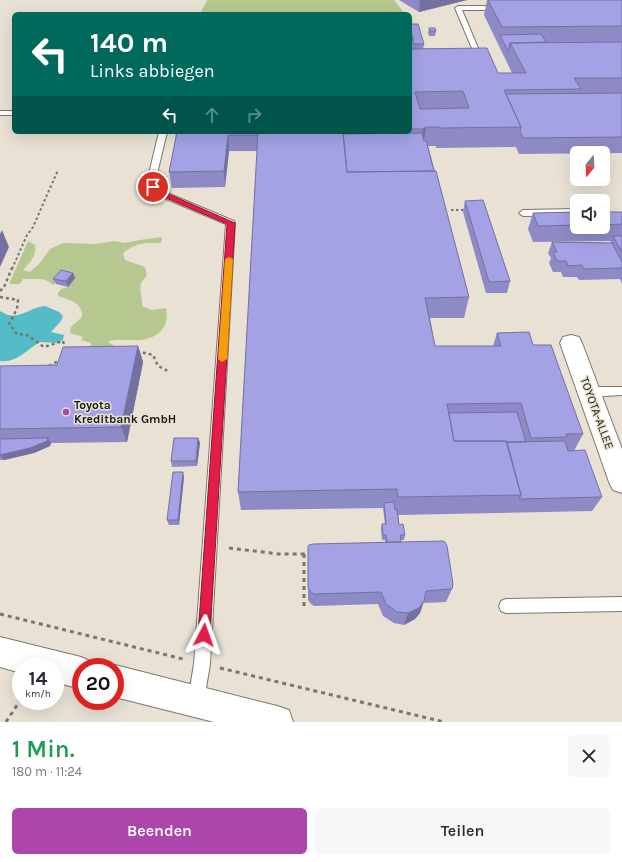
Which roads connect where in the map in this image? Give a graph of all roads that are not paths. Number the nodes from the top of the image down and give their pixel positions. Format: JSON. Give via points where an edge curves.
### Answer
{"nodes":[{"id":1,"x":505,"y":8,"type":"edge"},
{"id":2,"x":463,"y":55,"type":"edge"},
{"id":3,"x":0,"y":113,"type":"edge"},
{"id":4,"x":12,"y":113,"type":"edge"},
{"id":5,"x":163,"y":134,"type":"edge"},
{"id":6,"x":570,"y":212,"type":"edge"},
{"id":7,"x":523,"y":213,"type":"dead end"},
{"id":8,"x":571,"y":343,"type":"dead end"},
{"id":9,"x":622,"y":391,"type":"edge"},
{"id":10,"x":589,"y":392,"type":"junction"},
{"id":11,"x":622,"y":482,"type":"edge"},
{"id":12,"x":622,"y":604,"type":"edge"},
{"id":13,"x":506,"y":606,"type":"dead end"},
{"id":14,"x":0,"y":652,"type":"edge"},
{"id":15,"x":72,"y":671,"type":"edge"},
{"id":16,"x":124,"y":684,"type":"edge"},
{"id":17,"x":196,"y":702,"type":"junction"},
{"id":18,"x":278,"y":722,"type":"edge"}],
"edges":[{"from":1,"to":2,"type":"lane","via":[[458,8],[478,55]]},
{"from":3,"to":4,"type":"lane"},
{"from":5,"to":17,"type":"lane","via":[[152,178],[153,187],[162,194],[231,223],[202,664]]},
{"from":6,"to":7,"type":"lane"},
{"from":8,"to":10,"type":"street","name":"TOYOTA-ALLEE"},
{"from":9,"to":10,"type":"lane"},
{"from":10,"to":11,"type":"street","name":"TOYOTA-ALLEE"},
{"from":12,"to":13,"type":"lane"},
{"from":14,"to":15,"type":"street"},
{"from":16,"to":17,"type":"street"},
{"from":17,"to":18,"type":"street"}]}
